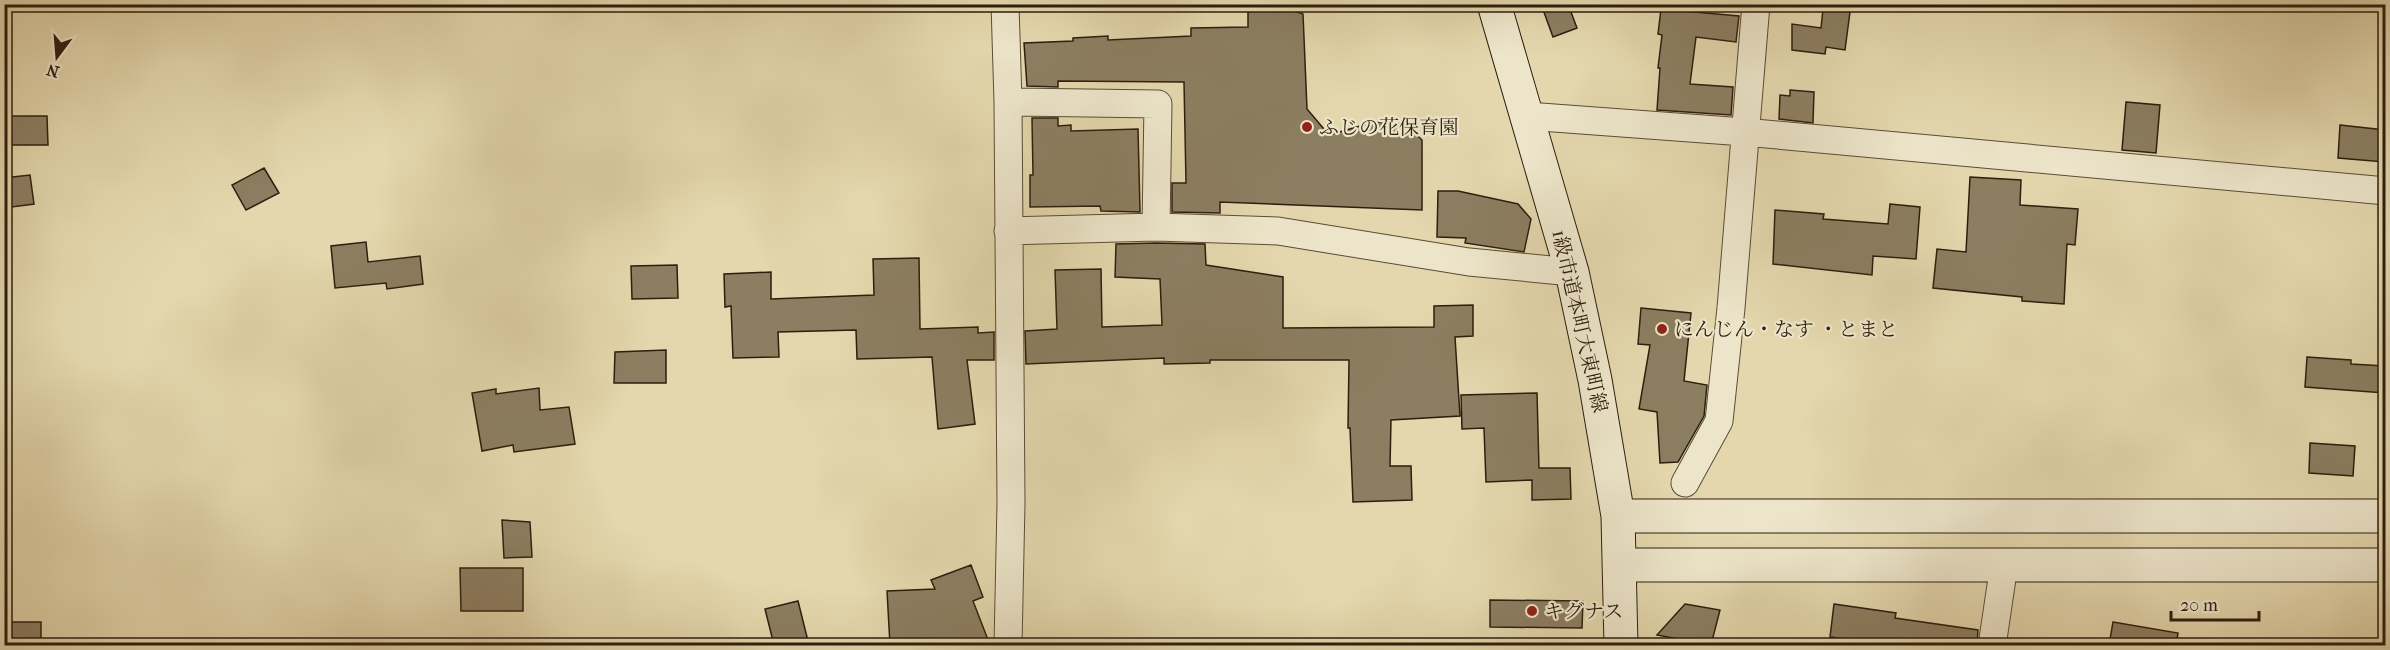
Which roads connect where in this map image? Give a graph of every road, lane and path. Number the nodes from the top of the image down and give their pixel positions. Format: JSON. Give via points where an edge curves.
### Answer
{"nodes":[{"id":1,"x":1005,"y":4,"type":"edge"},
{"id":2,"x":1494,"y":4,"type":"edge"},
{"id":3,"x":1756,"y":4,"type":"edge"},
{"id":4,"x":1008,"y":102,"type":"junction"},
{"id":5,"x":1527,"y":116,"type":"junction"},
{"id":6,"x":1744,"y":132,"type":"junction"},
{"id":7,"x":2385,"y":191,"type":"edge"},
{"id":8,"x":1156,"y":227,"type":"junction"},
{"id":9,"x":1008,"y":231,"type":"junction"},
{"id":10,"x":1572,"y":272,"type":"junction"},
{"id":11,"x":1686,"y":483,"type":"dead end"},
{"id":12,"x":1618,"y":516,"type":"junction"},
{"id":13,"x":2385,"y":516,"type":"edge"},
{"id":14,"x":1619,"y":565,"type":"junction"},
{"id":15,"x":2004,"y":565,"type":"junction"},
{"id":16,"x":2385,"y":565,"type":"edge"},
{"id":17,"x":1008,"y":645,"type":"edge"},
{"id":18,"x":1621,"y":645,"type":"edge"},
{"id":19,"x":1992,"y":645,"type":"edge"}],
"edges":[{"from":1,"to":4,"type":"street"},
{"from":2,"to":5,"type":"street","name":"1級市道本町大東町線"},
{"from":3,"to":6,"type":"street"},
{"from":4,"to":8,"type":"street","via":[[1158,104]]},
{"from":4,"to":9,"type":"street"},
{"from":5,"to":6,"type":"street"},
{"from":5,"to":10,"type":"street","name":"1級市道本町大東町線"},
{"from":6,"to":7,"type":"street"},
{"from":6,"to":11,"type":"street","via":[[1719,422]]},
{"from":8,"to":9,"type":"street"},
{"from":8,"to":10,"type":"street","via":[[1278,231],[1468,262]]},
{"from":9,"to":17,"type":"street"},
{"from":10,"to":12,"type":"street","name":"1級市道本町大東町線"},
{"from":12,"to":13,"type":"street"},
{"from":12,"to":14,"type":"street","name":"1級市道本町大東町線"},
{"from":14,"to":15,"type":"street"},
{"from":14,"to":18,"type":"street","name":"1級市道本町大東町線"},
{"from":15,"to":16,"type":"street"},
{"from":15,"to":19,"type":"street"}]}
